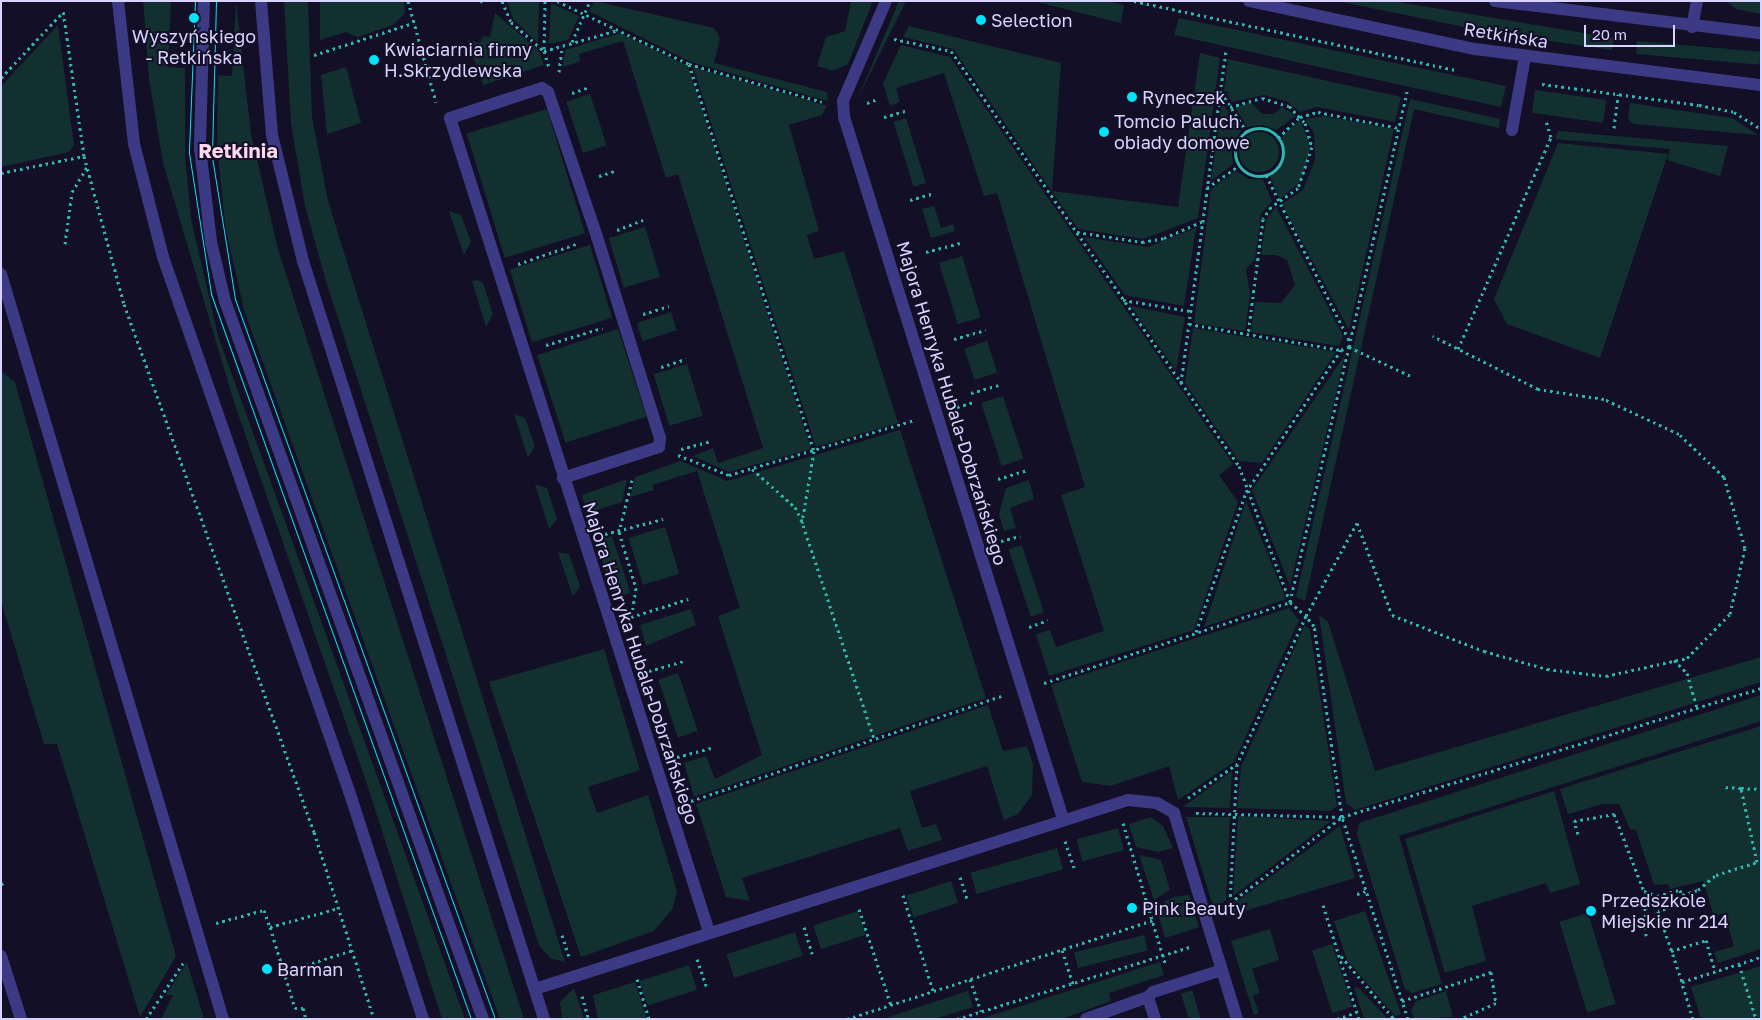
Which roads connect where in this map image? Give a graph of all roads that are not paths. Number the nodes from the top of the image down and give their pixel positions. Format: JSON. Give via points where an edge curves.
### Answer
{"nodes":[{"id":1,"x":204,"y":1,"type":"edge"},
{"id":2,"x":261,"y":1,"type":"edge"},
{"id":3,"x":886,"y":1,"type":"edge"},
{"id":4,"x":1249,"y":1,"type":"edge"},
{"id":5,"x":1495,"y":1,"type":"edge"},
{"id":6,"x":1697,"y":1,"type":"edge"},
{"id":7,"x":117,"y":2,"type":"edge"},
{"id":8,"x":1692,"y":27,"type":"junction"},
{"id":9,"x":1761,"y":33,"type":"edge"},
{"id":10,"x":1525,"y":57,"type":"junction"},
{"id":11,"x":1761,"y":84,"type":"edge"},
{"id":12,"x":1512,"y":130,"type":"dead end"},
{"id":13,"x":1,"y":274,"type":"edge"},
{"id":14,"x":563,"y":478,"type":"junction"},
{"id":15,"x":1063,"y":819,"type":"junction"},
{"id":16,"x":709,"y":932,"type":"junction"},
{"id":17,"x":1,"y":956,"type":"edge"},
{"id":18,"x":1222,"y":970,"type":"junction"},
{"id":19,"x":535,"y":989,"type":"junction"},
{"id":20,"x":1148,"y":997,"type":"junction"},
{"id":21,"x":21,"y":1019,"type":"edge"},
{"id":22,"x":223,"y":1019,"type":"edge"},
{"id":23,"x":423,"y":1019,"type":"edge"},
{"id":24,"x":483,"y":1019,"type":"edge"},
{"id":25,"x":544,"y":1019,"type":"edge"},
{"id":26,"x":1086,"y":1019,"type":"edge"},
{"id":27,"x":1155,"y":1019,"type":"edge"},
{"id":28,"x":1237,"y":1019,"type":"edge"}],
"edges":[{"from":1,"to":24,"type":"street","via":[[200,156],[211,242],[225,301]]},
{"from":2,"to":19,"type":"street","via":[[272,135],[303,261]]},
{"from":3,"to":15,"type":"street","name":"Majora Henryka Hubala-Dobrzańskiego","via":[[843,107]]},
{"from":4,"to":10,"type":"street","name":"Retkińska"},
{"from":5,"to":8,"type":"street","name":"Retkińska"},
{"from":6,"to":8,"type":"street"},
{"from":7,"to":23,"type":"street","via":[[134,144],[163,257],[349,790]]},
{"from":8,"to":9,"type":"street","name":"Retkińska"},
{"from":10,"to":11,"type":"street","name":"Retkińska"},
{"from":10,"to":12,"type":"street"},
{"from":13,"to":22,"type":"street"},
{"from":14,"to":14,"type":"street","name":"Majora Henryka Hubala-Dobrzańskiego","via":[[445,115],[542,88],[548,92],[597,237],[660,438],[655,452]]},
{"from":14,"to":16,"type":"street","name":"Majora Henryka Hubala-Dobrzańskiego"},
{"from":15,"to":16,"type":"street"},
{"from":15,"to":18,"type":"street","via":[[1128,800],[1157,803],[1174,813]]},
{"from":16,"to":19,"type":"street"},
{"from":17,"to":21,"type":"street"},
{"from":18,"to":20,"type":"street","via":[[1172,985]]},
{"from":18,"to":28,"type":"street"},
{"from":19,"to":25,"type":"street"},
{"from":20,"to":26,"type":"street"},
{"from":20,"to":27,"type":"street"}]}
